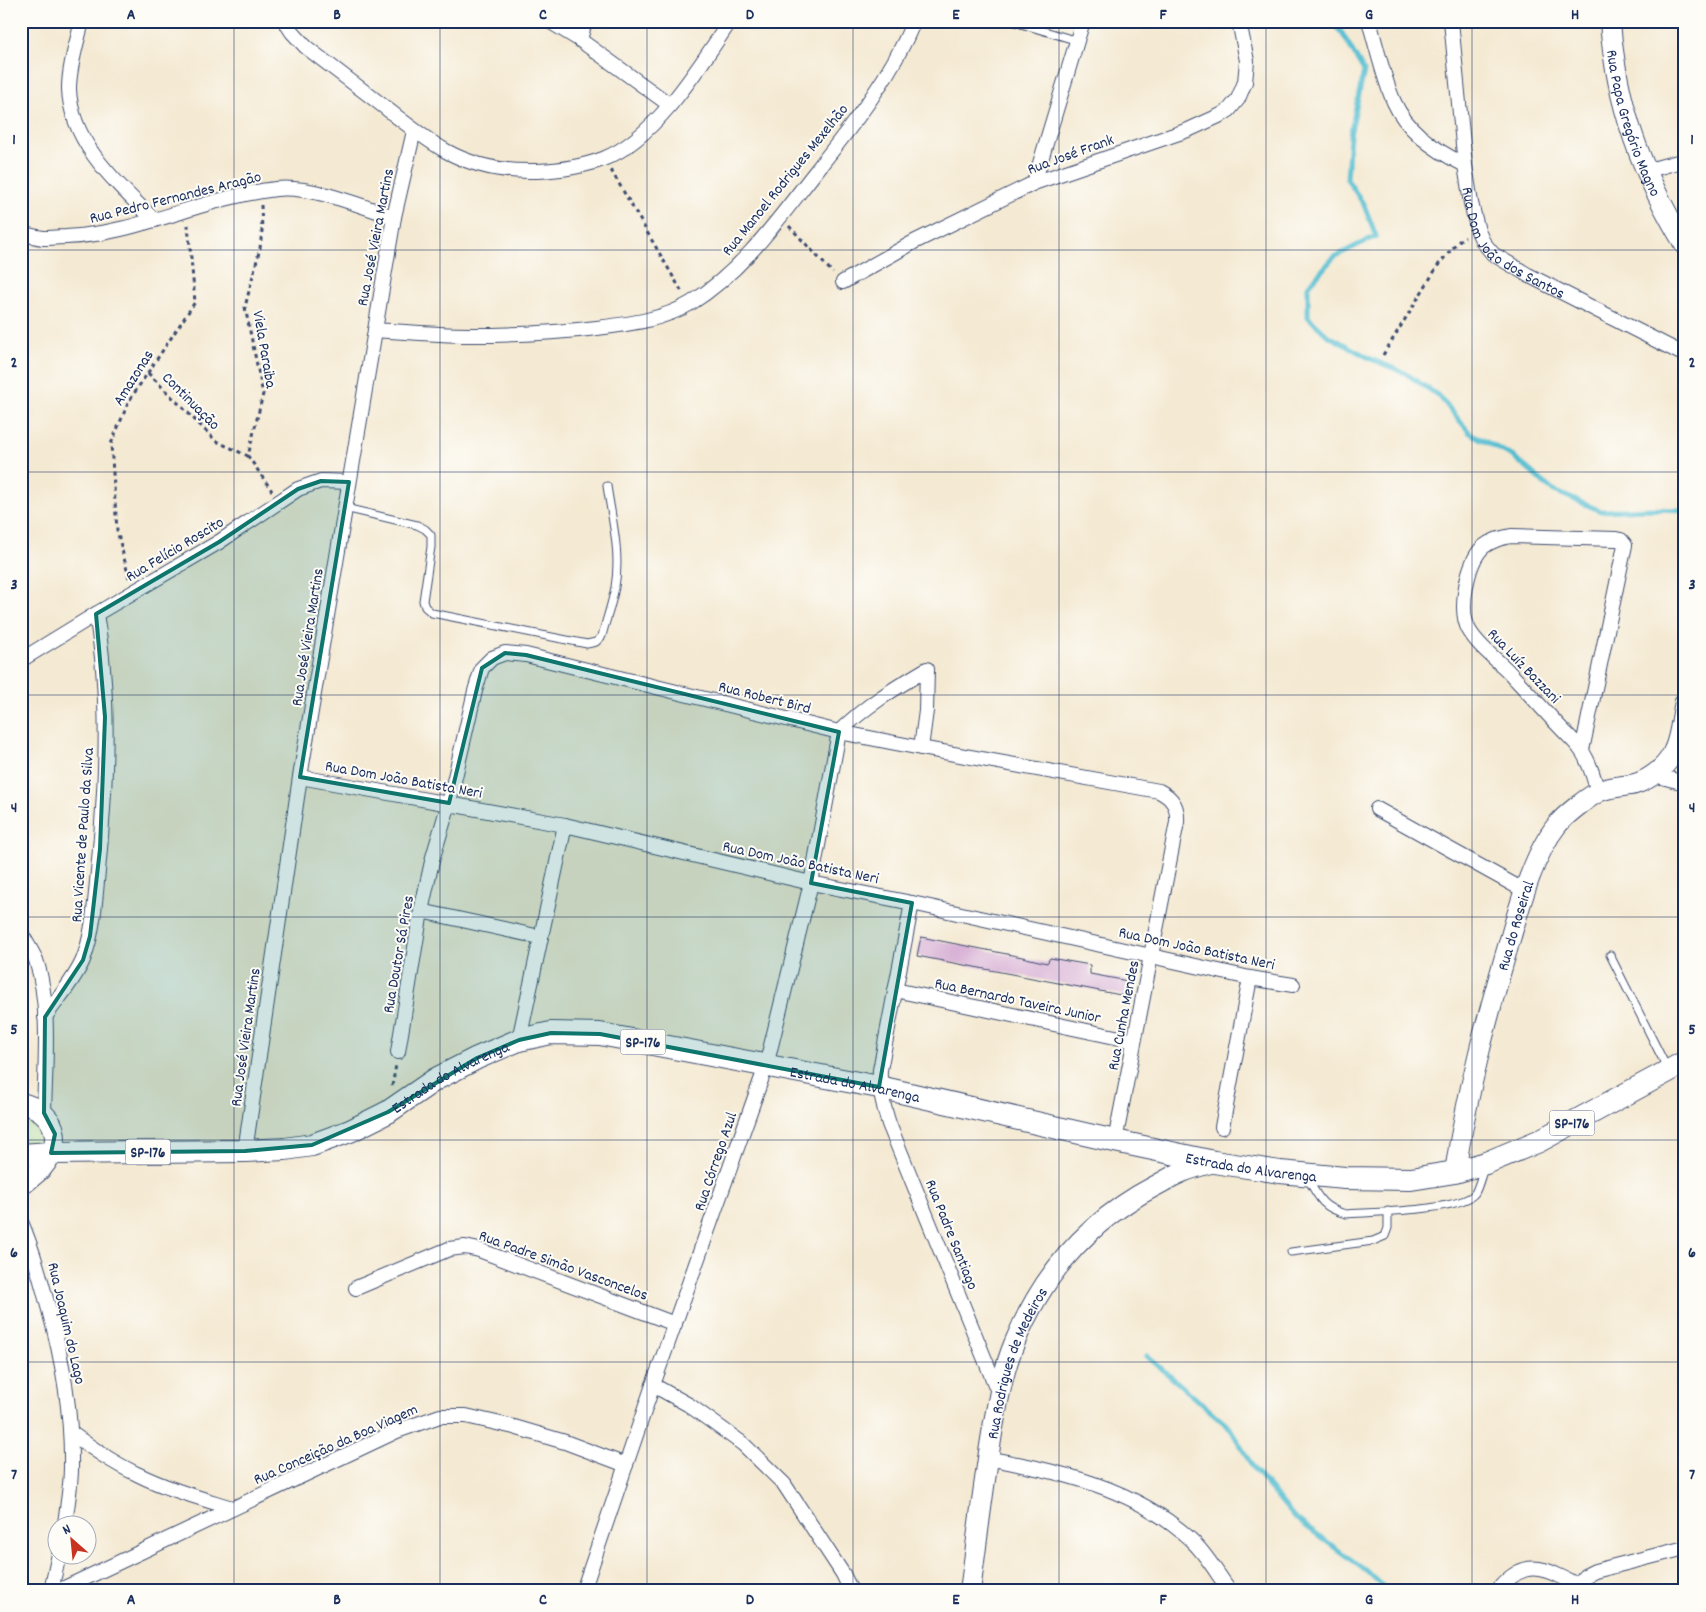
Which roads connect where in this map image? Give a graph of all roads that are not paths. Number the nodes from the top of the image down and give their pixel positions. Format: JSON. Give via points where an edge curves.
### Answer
{"nodes":[{"id":1,"x":82,"y":21,"type":"edge"},
{"id":2,"x":285,"y":21,"type":"edge"},
{"id":3,"x":550,"y":21,"type":"edge"},
{"id":4,"x":585,"y":21,"type":"edge"},
{"id":5,"x":730,"y":21,"type":"edge"},
{"id":6,"x":1011,"y":21,"type":"edge"},
{"id":7,"x":1083,"y":21,"type":"edge"},
{"id":8,"x":1239,"y":21,"type":"edge"},
{"id":9,"x":1369,"y":21,"type":"edge"},
{"id":10,"x":1452,"y":21,"type":"edge"},
{"id":11,"x":1610,"y":21,"type":"edge"},
{"id":12,"x":910,"y":25,"type":"edge"},
{"id":13,"x":580,"y":40,"type":"junction"},
{"id":14,"x":1078,"y":41,"type":"junction"},
{"id":15,"x":670,"y":105,"type":"junction"},
{"id":16,"x":414,"y":131,"type":"junction"},
{"id":17,"x":1685,"y":160,"type":"edge"},
{"id":18,"x":1465,"y":165,"type":"junction"},
{"id":19,"x":1645,"y":171,"type":"junction"},
{"id":20,"x":1034,"y":183,"type":"junction"},
{"id":21,"x":394,"y":217,"type":"junction"},
{"id":22,"x":154,"y":220,"type":"junction"},
{"id":23,"x":21,"y":233,"type":"edge"},
{"id":24,"x":1685,"y":245,"type":"edge"},
{"id":25,"x":843,"y":282,"type":"road end"},
{"id":26,"x":375,"y":330,"type":"junction"},
{"id":27,"x":1685,"y":355,"type":"edge"},
{"id":28,"x":349,"y":482,"type":"junction"},
{"id":29,"x":607,"y":486,"type":"dead end"},
{"id":30,"x":345,"y":508,"type":"junction"},
{"id":31,"x":96,"y":614,"type":"junction"},
{"id":32,"x":21,"y":660,"type":"edge"},
{"id":33,"x":1685,"y":702,"type":"edge"},
{"id":34,"x":839,"y":732,"type":"junction"},
{"id":35,"x":921,"y":748,"type":"junction"},
{"id":36,"x":1582,"y":750,"type":"junction"},
{"id":37,"x":1654,"y":775,"type":"junction"},
{"id":38,"x":300,"y":777,"type":"junction"},
{"id":39,"x":1685,"y":783,"type":"edge"},
{"id":40,"x":1598,"y":792,"type":"junction"},
{"id":41,"x":449,"y":803,"type":"junction"},
{"id":42,"x":1176,"y":807,"type":"joint"},
{"id":43,"x":1377,"y":809,"type":"dead end"},
{"id":44,"x":564,"y":825,"type":"junction"},
{"id":45,"x":811,"y":883,"type":"junction"},
{"id":46,"x":1524,"y":891,"type":"junction"},
{"id":47,"x":912,"y":903,"type":"junction"},
{"id":48,"x":421,"y":911,"type":"junction"},
{"id":49,"x":21,"y":933,"type":"edge"},
{"id":50,"x":540,"y":938,"type":"junction"},
{"id":51,"x":1610,"y":955,"type":"dead end"},
{"id":52,"x":1152,"y":956,"type":"junction"},
{"id":53,"x":1250,"y":978,"type":"junction"},
{"id":54,"x":1293,"y":985,"type":"dead end"},
{"id":55,"x":894,"y":990,"type":"junction"},
{"id":56,"x":45,"y":1017,"type":"junction"},
{"id":57,"x":519,"y":1040,"type":"junction"},
{"id":58,"x":1134,"y":1041,"type":"junction"},
{"id":59,"x":398,"y":1052,"type":"road end"},
{"id":60,"x":766,"y":1066,"type":"junction"},
{"id":61,"x":1677,"y":1067,"type":"edge"},
{"id":62,"x":879,"y":1086,"type":"junction"},
{"id":63,"x":21,"y":1103,"type":"edge"},
{"id":64,"x":44,"y":1113,"type":"junction"},
{"id":65,"x":1222,"y":1127,"type":"dead end"},
{"id":66,"x":1115,"y":1141,"type":"junction"},
{"id":67,"x":245,"y":1151,"type":"junction"},
{"id":68,"x":1171,"y":1152,"type":"junction"},
{"id":69,"x":50,"y":1154,"type":"junction"},
{"id":70,"x":21,"y":1155,"type":"edge"},
{"id":71,"x":1214,"y":1162,"type":"junction"},
{"id":72,"x":1486,"y":1163,"type":"junction"},
{"id":73,"x":1455,"y":1172,"type":"junction"},
{"id":74,"x":1305,"y":1174,"type":"junction"},
{"id":75,"x":21,"y":1186,"type":"edge"},
{"id":76,"x":1153,"y":1187,"type":"junction"},
{"id":77,"x":1388,"y":1211,"type":"junction"},
{"id":78,"x":21,"y":1222,"type":"edge"},
{"id":79,"x":1291,"y":1252,"type":"dead end"},
{"id":80,"x":356,"y":1288,"type":"dead end"},
{"id":81,"x":675,"y":1324,"type":"junction"},
{"id":82,"x":653,"y":1385,"type":"junction"},
{"id":83,"x":999,"y":1394,"type":"junction"},
{"id":84,"x":71,"y":1433,"type":"junction"},
{"id":85,"x":987,"y":1458,"type":"junction"},
{"id":86,"x":626,"y":1465,"type":"junction"},
{"id":87,"x":232,"y":1508,"type":"junction"},
{"id":88,"x":66,"y":1514,"type":"edge"},
{"id":89,"x":1685,"y":1548,"type":"edge"},
{"id":90,"x":57,"y":1564,"type":"edge"},
{"id":91,"x":967,"y":1588,"type":"edge"},
{"id":92,"x":1580,"y":1588,"type":"edge"},
{"id":93,"x":51,"y":1591,"type":"edge"},
{"id":94,"x":58,"y":1591,"type":"edge"},
{"id":95,"x":584,"y":1591,"type":"edge"},
{"id":96,"x":850,"y":1591,"type":"edge"},
{"id":97,"x":1230,"y":1591,"type":"edge"},
{"id":98,"x":1497,"y":1591,"type":"edge"}],
"edges":[{"from":1,"to":22,"type":"street","via":[[69,88],[73,116],[85,142],[104,168]]},
{"from":2,"to":16,"type":"street","via":[[306,47]]},
{"from":3,"to":13,"type":"street"},
{"from":4,"to":13,"type":"street"},
{"from":5,"to":15,"type":"street"},
{"from":6,"to":14,"type":"lane"},
{"from":7,"to":14,"type":"street"},
{"from":8,"to":20,"type":"street","name":"Rua José Frank","via":[[1247,61],[1245,82],[1229,110],[1188,130]]},
{"from":9,"to":18,"type":"street","via":[[1395,104],[1408,124],[1429,144]]},
{"from":10,"to":18,"type":"street","name":"Rua Dom João dos Santos"},
{"from":11,"to":19,"type":"street","name":"Rua Papa Gregório Magno","via":[[1615,71]]},
{"from":12,"to":26,"type":"street","name":"Rua Manoel Rodrigues Mexelhão","via":[[901,51],[866,107],[780,217],[734,268],[690,304],[662,316],[626,324],[565,331],[468,335]]},
{"from":13,"to":15,"type":"street"},
{"from":14,"to":20,"type":"street"},
{"from":15,"to":16,"type":"street","via":[[630,144],[604,158],[564,170],[516,172],[481,165],[447,152]]},
{"from":16,"to":21,"type":"street","name":"Rua José Vieira Martins"},
{"from":17,"to":19,"type":"street"},
{"from":18,"to":27,"type":"street","name":"Rua Dom João dos Santos","via":[[1478,229],[1493,254]]},
{"from":19,"to":24,"type":"street","name":"Rua Papa Gregório Magno"},
{"from":20,"to":25,"type":"street","name":"Rua José Frank","via":[[922,238]]},
{"from":21,"to":22,"type":"street","name":"Rua Pedro Fernandes Aragão","via":[[343,200],[301,190],[278,189]]},
{"from":21,"to":26,"type":"street","name":"Rua José Vieira Martins"},
{"from":22,"to":23,"type":"street","name":"Rua Pedro Fernandes Aragão","via":[[85,236],[43,238]]},
{"from":26,"to":28,"type":"street","name":"Rua José Vieira Martins"},
{"from":28,"to":30,"type":"street","name":"Rua José Vieira Martins"},
{"from":28,"to":31,"type":"street","name":"Rua Felício Roscito","via":[[321,481],[298,490],[219,542]]},
{"from":29,"to":30,"type":"lane","via":[[616,545],[615,588],[602,636],[587,644],[432,614],[423,600],[431,535],[417,525]]},
{"from":30,"to":38,"type":"street","name":"Rua José Vieira Martins"},
{"from":31,"to":32,"type":"street","name":"Rua Felício Roscito"},
{"from":31,"to":56,"type":"street","name":"Rua Vicente de Paulo da Silva","via":[[104,671],[106,781],[90,936],[83,960],[70,984]]},
{"from":33,"to":37,"type":"street","via":[[1674,750]]},
{"from":34,"to":35,"type":"street","name":"Rua Robert Bird"},
{"from":34,"to":35,"type":"street","via":[[878,699],[927,669]]},
{"from":34,"to":41,"type":"street","name":"Rua Robert Bird","via":[[526,655],[505,653],[492,658],[482,668]]},
{"from":34,"to":45,"type":"street","name":"Rua Córrego Azul"},
{"from":35,"to":42,"type":"street","name":"Rua Robert Bird","via":[[1159,791],[1168,796]]},
{"from":36,"to":36,"type":"street","name":"Rua Luíz Bazzani","via":[[1479,644],[1464,620],[1467,581],[1473,564],[1482,548],[1496,539],[1560,536],[1624,542],[1626,549]]},
{"from":36,"to":40,"type":"street","name":"Rua Luíz Bazzani"},
{"from":37,"to":39,"type":"street"},
{"from":37,"to":40,"type":"street","name":"Rua do Roseiral","via":[[1635,784]]},
{"from":38,"to":41,"type":"street","name":"Rua Dom João Batista Neri"},
{"from":38,"to":67,"type":"street","name":"Rua José Vieira Martins"},
{"from":40,"to":46,"type":"street","name":"Rua do Roseiral","via":[[1557,824]]},
{"from":41,"to":44,"type":"street","name":"Rua Dom João Batista Neri"},
{"from":41,"to":48,"type":"street","name":"Rua Doutor Sá Pires"},
{"from":42,"to":52,"type":"street","name":"Rua Cunha Mendes","via":[[1178,822]]},
{"from":43,"to":46,"type":"street"},
{"from":44,"to":45,"type":"street","name":"Rua Dom João Batista Neri"},
{"from":44,"to":50,"type":"street"},
{"from":45,"to":47,"type":"street","name":"Rua Dom João Batista Neri"},
{"from":45,"to":60,"type":"street","name":"Rua Córrego Azul"},
{"from":46,"to":73,"type":"street","name":"Rua do Roseiral","via":[[1472,1078]]},
{"from":47,"to":52,"type":"street","name":"Rua Dom João Batista Neri"},
{"from":47,"to":55,"type":"street","name":"Rua Padre Santiago"},
{"from":48,"to":50,"type":"street"},
{"from":48,"to":59,"type":"street","name":"Rua Doutor Sá Pires"},
{"from":49,"to":56,"type":"street","via":[[35,960]]},
{"from":50,"to":57,"type":"street"},
{"from":51,"to":61,"type":"lane"},
{"from":52,"to":53,"type":"street","name":"Rua Dom João Batista Neri"},
{"from":52,"to":58,"type":"street","name":"Rua Cunha Mendes"},
{"from":53,"to":54,"type":"street","name":"Rua Dom João Batista Neri"},
{"from":53,"to":65,"type":"street"},
{"from":55,"to":58,"type":"street","name":"Rua Bernardo Taveira Junior"},
{"from":55,"to":62,"type":"street","name":"Rua Padre Santiago"},
{"from":56,"to":64,"type":"street"},
{"from":57,"to":60,"type":"main road","name":"Estrada do Alvarenga","number":"SP-176","via":[[551,1033],[600,1034]]},
{"from":57,"to":67,"type":"main road","name":"Estrada do Alvarenga","number":"SP-176","via":[[436,1079],[388,1112],[350,1131],[312,1145]]},
{"from":58,"to":66,"type":"street","name":"Rua Cunha Mendes"},
{"from":60,"to":62,"type":"main road","name":"Estrada do Alvarenga","number":"SP-176"},
{"from":60,"to":81,"type":"street","name":"Rua Córrego Azul"},
{"from":61,"to":72,"type":"main road","name":"Estrada do Alvarenga","number":"SP-176","via":[[1539,1141]]},
{"from":62,"to":66,"type":"main road","name":"Estrada do Alvarenga","number":"SP-176"},
{"from":62,"to":83,"type":"street","name":"Rua Padre Santiago","via":[[889,1124]]},
{"from":63,"to":64,"type":"street"},
{"from":64,"to":69,"type":"street","via":[[54,1126]]},
{"from":66,"to":68,"type":"main road","name":"Estrada do Alvarenga","number":"SP-176"},
{"from":67,"to":69,"type":"main road","name":"Estrada do Alvarenga","number":"SP-176"},
{"from":68,"to":71,"type":"main road","name":"Estrada do Alvarenga","number":"SP-176"},
{"from":68,"to":76,"type":"street","name":"Rua Rodrigues de Medeiros","via":[[1169,1168]]},
{"from":69,"to":70,"type":"main road","name":"Estrada do Alvarenga","number":"SP-176"},
{"from":69,"to":75,"type":"street","via":[[43,1166]]},
{"from":71,"to":74,"type":"main road","name":"Estrada do Alvarenga","number":"SP-176"},
{"from":71,"to":76,"type":"street","name":"Rua Rodrigues de Medeiros","via":[[1180,1173]]},
{"from":72,"to":73,"type":"main road","name":"Estrada do Alvarenga","number":"SP-176"},
{"from":72,"to":77,"type":"lane","via":[[1474,1194],[1464,1201],[1446,1206]]},
{"from":73,"to":74,"type":"main road","name":"Estrada do Alvarenga","number":"SP-176","via":[[1377,1180]]},
{"from":74,"to":77,"type":"lane","via":[[1319,1198],[1332,1210],[1346,1214]]},
{"from":76,"to":83,"type":"street","name":"Rua Rodrigues de Medeiros","via":[[1108,1216],[1079,1241],[1052,1273],[1013,1345]]},
{"from":77,"to":79,"type":"lane","via":[[1388,1228],[1384,1236],[1373,1241]]},
{"from":78,"to":84,"type":"street","name":"Rua Joaquim do Lago","via":[[59,1347]]},
{"from":80,"to":81,"type":"street","name":"Rua Padre Simão Vasconcelos","via":[[429,1256],[466,1247]]},
{"from":81,"to":82,"type":"street","name":"Rua Córrego Azul"},
{"from":82,"to":86,"type":"street","name":"Rua Córrego Azul"},
{"from":82,"to":96,"type":"street","via":[[689,1405],[743,1444],[784,1484],[843,1574]]},
{"from":83,"to":85,"type":"street","name":"Rua Rodrigues de Medeiros"},
{"from":84,"to":87,"type":"street","via":[[137,1474],[179,1492]]},
{"from":84,"to":88,"type":"street","name":"Rua Joaquim do Lago"},
{"from":85,"to":91,"type":"street","name":"Rua Rodrigues de Medeiros"},
{"from":85,"to":97,"type":"street","via":[[1086,1480],[1158,1515],[1192,1540]]},
{"from":86,"to":87,"type":"street","name":"Rua Conceição da Boa Viagem","via":[[514,1427],[466,1416],[440,1416],[397,1431]]},
{"from":86,"to":95,"type":"street","name":"Rua Córrego Azul"},
{"from":87,"to":94,"type":"street","name":"Rua Conceição da Boa Viagem"},
{"from":89,"to":92,"type":"street","via":[[1595,1571],[1585,1576]]},
{"from":90,"to":93,"type":"street"},
{"from":92,"to":98,"type":"street","via":[[1550,1571],[1532,1568],[1519,1571]]}]}
